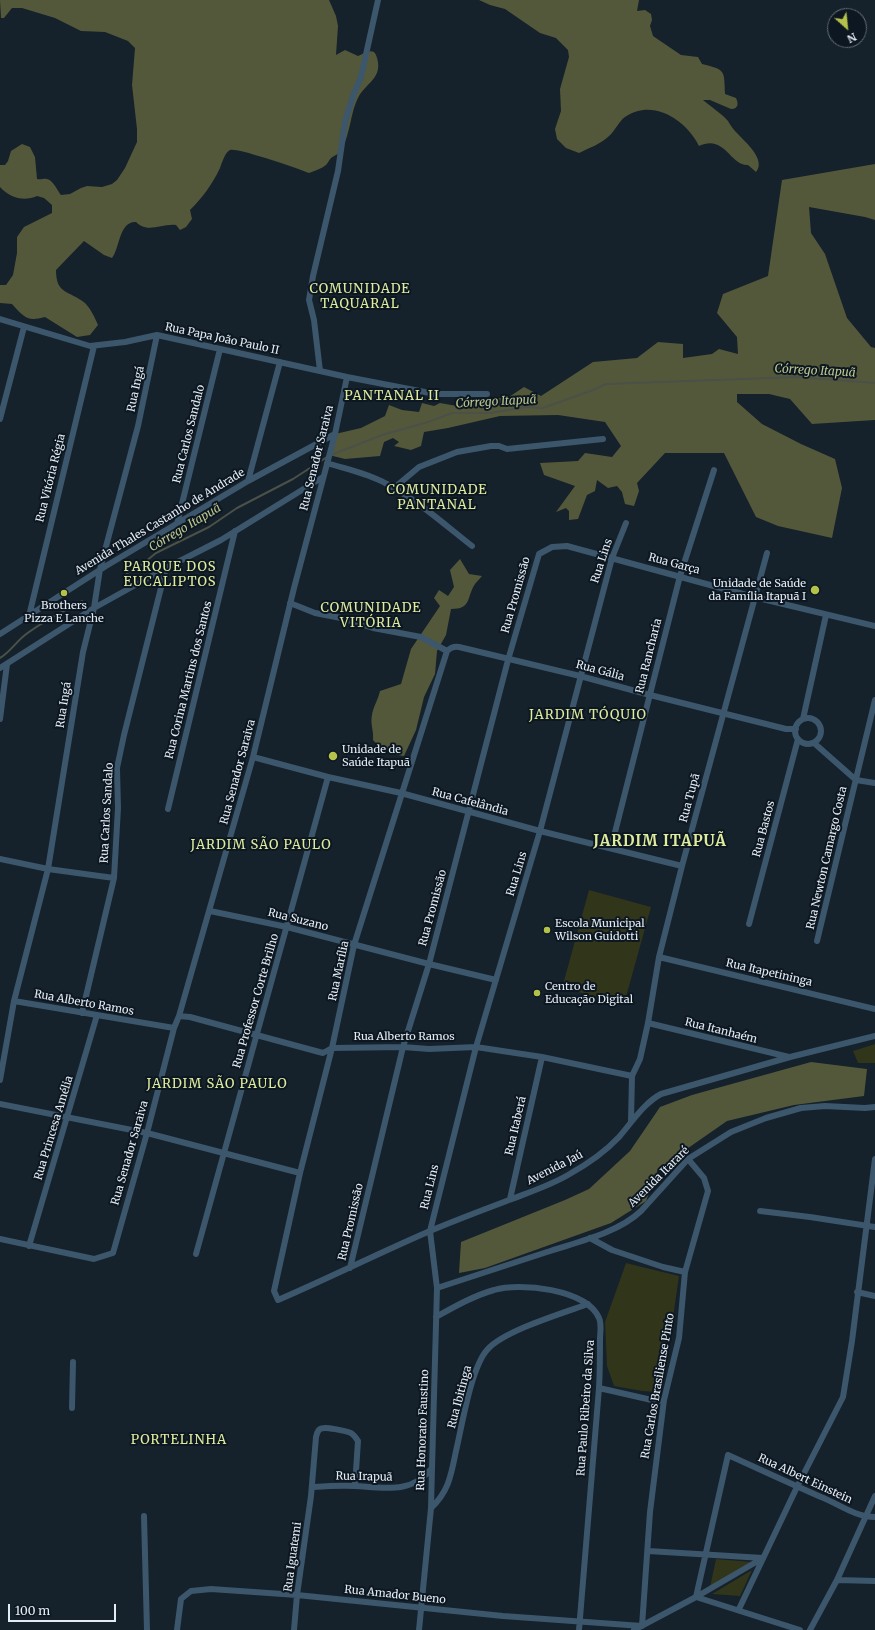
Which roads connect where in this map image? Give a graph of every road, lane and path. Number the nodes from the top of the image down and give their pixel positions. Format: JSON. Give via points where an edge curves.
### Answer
{"nodes":[{"id":1,"x":378,"y":0,"type":"edge"},
{"id":2,"x":0,"y":319,"type":"edge"},
{"id":3,"x":24,"y":327,"type":"junction"},
{"id":4,"x":157,"y":335,"type":"junction"},
{"id":5,"x":94,"y":346,"type":"junction"},
{"id":6,"x":220,"y":349,"type":"junction"},
{"id":7,"x":280,"y":362,"type":"junction"},
{"id":8,"x":320,"y":371,"type":"junction"},
{"id":9,"x":347,"y":377,"type":"junction"},
{"id":10,"x":487,"y":394,"type":"dead end"},
{"id":11,"x":0,"y":419,"type":"edge"},
{"id":12,"x":335,"y":434,"type":"junction"},
{"id":13,"x":603,"y":439,"type":"dead end"},
{"id":14,"x":327,"y":463,"type":"junction"},
{"id":15,"x":714,"y":470,"type":"dead end"},
{"id":16,"x":323,"y":477,"type":"junction"},
{"id":17,"x":248,"y":481,"type":"junction"},
{"id":18,"x":394,"y":488,"type":"junction"},
{"id":19,"x":626,"y":523,"type":"dead end"},
{"id":20,"x":177,"y":524,"type":"junction"},
{"id":21,"x":235,"y":531,"type":"junction"},
{"id":22,"x":472,"y":546,"type":"dead end"},
{"id":23,"x":767,"y":553,"type":"dead end"},
{"id":24,"x":539,"y":554,"type":"joint"},
{"id":25,"x":612,"y":558,"type":"junction"},
{"id":26,"x":166,"y":568,"type":"junction"},
{"id":27,"x":100,"y":569,"type":"junction"},
{"id":28,"x":680,"y":576,"type":"junction"},
{"id":29,"x":754,"y":597,"type":"junction"},
{"id":30,"x":290,"y":604,"type":"junction"},
{"id":31,"x":94,"y":608,"type":"junction"},
{"id":32,"x":826,"y":615,"type":"junction"},
{"id":33,"x":28,"y":616,"type":"junction"},
{"id":34,"x":875,"y":626,"type":"edge"},
{"id":35,"x":0,"y":634,"type":"edge"},
{"id":36,"x":447,"y":652,"type":"junction"},
{"id":37,"x":508,"y":660,"type":"junction"},
{"id":38,"x":7,"y":664,"type":"junction"},
{"id":39,"x":0,"y":668,"type":"edge"},
{"id":40,"x":580,"y":676,"type":"junction"},
{"id":41,"x":650,"y":696,"type":"junction"},
{"id":42,"x":875,"y":700,"type":"edge"},
{"id":43,"x":723,"y":714,"type":"junction"},
{"id":44,"x":0,"y":719,"type":"edge"},
{"id":45,"x":803,"y":719,"type":"junction"},
{"id":46,"x":796,"y":729,"type":"junction"},
{"id":47,"x":798,"y":739,"type":"junction"},
{"id":48,"x":814,"y":743,"type":"junction"},
{"id":49,"x":253,"y":757,"type":"junction"},
{"id":50,"x":328,"y":777,"type":"junction"},
{"id":51,"x":856,"y":780,"type":"junction"},
{"id":52,"x":875,"y":783,"type":"edge"},
{"id":53,"x":401,"y":793,"type":"junction"},
{"id":54,"x":168,"y":809,"type":"dead end"},
{"id":55,"x":468,"y":813,"type":"junction"},
{"id":56,"x":540,"y":831,"type":"junction"},
{"id":57,"x":611,"y":848,"type":"junction"},
{"id":58,"x":0,"y":859,"type":"edge"},
{"id":59,"x":682,"y":866,"type":"junction"},
{"id":60,"x":48,"y":869,"type":"junction"},
{"id":61,"x":114,"y":878,"type":"junction"},
{"id":62,"x":210,"y":911,"type":"junction"},
{"id":63,"x":749,"y":924,"type":"dead end"},
{"id":64,"x":287,"y":927,"type":"junction"},
{"id":65,"x":817,"y":941,"type":"dead end"},
{"id":66,"x":354,"y":945,"type":"junction"},
{"id":67,"x":659,"y":957,"type":"junction"},
{"id":68,"x":429,"y":964,"type":"junction"},
{"id":69,"x":496,"y":980,"type":"junction"},
{"id":70,"x":14,"y":1001,"type":"junction"},
{"id":71,"x":875,"y":1009,"type":"edge"},
{"id":72,"x":82,"y":1012,"type":"junction"},
{"id":73,"x":97,"y":1015,"type":"junction"},
{"id":74,"x":179,"y":1016,"type":"junction"},
{"id":75,"x":648,"y":1023,"type":"junction"},
{"id":76,"x":174,"y":1028,"type":"junction"},
{"id":77,"x":256,"y":1036,"type":"junction"},
{"id":78,"x":875,"y":1036,"type":"edge"},
{"id":79,"x":403,"y":1046,"type":"junction"},
{"id":80,"x":476,"y":1047,"type":"junction"},
{"id":81,"x":332,"y":1048,"type":"junction"},
{"id":82,"x":542,"y":1057,"type":"junction"},
{"id":83,"x":790,"y":1057,"type":"junction"},
{"id":84,"x":632,"y":1076,"type":"junction"},
{"id":85,"x":0,"y":1080,"type":"edge"},
{"id":86,"x":0,"y":1104,"type":"edge"},
{"id":87,"x":875,"y":1107,"type":"edge"},
{"id":88,"x":67,"y":1118,"type":"junction"},
{"id":89,"x":632,"y":1121,"type":"junction"},
{"id":90,"x":147,"y":1133,"type":"junction"},
{"id":91,"x":224,"y":1152,"type":"junction"},
{"id":92,"x":688,"y":1159,"type":"junction"},
{"id":93,"x":875,"y":1159,"type":"edge"},
{"id":94,"x":300,"y":1173,"type":"junction"},
{"id":95,"x":510,"y":1199,"type":"junction"},
{"id":96,"x":760,"y":1211,"type":"dead end"},
{"id":97,"x":867,"y":1225,"type":"junction"},
{"id":98,"x":875,"y":1227,"type":"edge"},
{"id":99,"x":430,"y":1231,"type":"junction"},
{"id":100,"x":590,"y":1238,"type":"junction"},
{"id":101,"x":0,"y":1239,"type":"edge"},
{"id":102,"x":28,"y":1246,"type":"junction"},
{"id":103,"x":196,"y":1254,"type":"dead end"},
{"id":104,"x":350,"y":1268,"type":"junction"},
{"id":105,"x":685,"y":1272,"type":"junction"},
{"id":106,"x":437,"y":1288,"type":"junction"},
{"id":107,"x":857,"y":1292,"type":"junction"},
{"id":108,"x":875,"y":1296,"type":"edge"},
{"id":109,"x":278,"y":1300,"type":"joint"},
{"id":110,"x":588,"y":1304,"type":"junction"},
{"id":111,"x":436,"y":1317,"type":"junction"},
{"id":112,"x":72,"y":1362,"type":"dead end"},
{"id":113,"x":599,"y":1388,"type":"junction"},
{"id":114,"x":664,"y":1400,"type":"junction"},
{"id":115,"x":72,"y":1408,"type":"dead end"},
{"id":116,"x":432,"y":1468,"type":"junction"},
{"id":117,"x":355,"y":1486,"type":"junction"},
{"id":118,"x":312,"y":1487,"type":"junction"},
{"id":119,"x":797,"y":1487,"type":"junction"},
{"id":120,"x":875,"y":1496,"type":"edge"},
{"id":121,"x":431,"y":1508,"type":"junction"},
{"id":122,"x":144,"y":1516,"type":"dead end"},
{"id":123,"x":866,"y":1517,"type":"junction"},
{"id":124,"x":875,"y":1517,"type":"edge"},
{"id":125,"x":648,"y":1551,"type":"junction"},
{"id":126,"x":706,"y":1554,"type":"junction"},
{"id":127,"x":763,"y":1558,"type":"junction"},
{"id":128,"x":837,"y":1580,"type":"junction"},
{"id":129,"x":875,"y":1581,"type":"edge"},
{"id":130,"x":297,"y":1595,"type":"junction"},
{"id":131,"x":696,"y":1597,"type":"junction"},
{"id":132,"x":421,"y":1607,"type":"junction"},
{"id":133,"x":739,"y":1609,"type":"junction"},
{"id":134,"x":580,"y":1621,"type":"junction"},
{"id":135,"x":642,"y":1626,"type":"junction"},
{"id":136,"x":147,"y":1630,"type":"edge"},
{"id":137,"x":177,"y":1630,"type":"edge"},
{"id":138,"x":294,"y":1630,"type":"edge"},
{"id":139,"x":419,"y":1630,"type":"edge"},
{"id":140,"x":579,"y":1630,"type":"edge"},
{"id":141,"x":634,"y":1630,"type":"edge"},
{"id":142,"x":800,"y":1630,"type":"edge"},
{"id":143,"x":810,"y":1630,"type":"edge"}],
"edges":[{"from":1,"to":8,"type":"street","via":[[361,77],[345,122],[338,171],[309,300]]},
{"from":2,"to":3,"type":"street","name":"Rua Papa João Paulo II"},
{"from":3,"to":5,"type":"street","name":"Rua Papa João Paulo II"},
{"from":3,"to":11,"type":"street"},
{"from":4,"to":5,"type":"street","name":"Rua Papa João Paulo II"},
{"from":4,"to":6,"type":"street","name":"Rua Papa João Paulo II"},
{"from":4,"to":27,"type":"street","name":"Rua Ingá","via":[[138,426]]},
{"from":5,"to":33,"type":"street","name":"Rua Vitória Régia"},
{"from":6,"to":7,"type":"street","name":"Rua Papa João Paulo II"},
{"from":6,"to":20,"type":"street","name":"Rua Carlos Sandalo"},
{"from":7,"to":8,"type":"street","name":"Rua Papa João Paulo II"},
{"from":7,"to":17,"type":"street"},
{"from":8,"to":9,"type":"street","name":"Rua Papa João Paulo II"},
{"from":9,"to":10,"type":"street","name":"Rua Papa João Paulo II","via":[[434,394]]},
{"from":9,"to":12,"type":"street","name":"Rua Senador Saraiva"},
{"from":12,"to":14,"type":"street","name":"Rua Senador Saraiva"},
{"from":12,"to":17,"type":"street","name":"Avenida Thales Castanho de Andrade"},
{"from":13,"to":18,"type":"street","via":[[507,449],[491,446],[457,452],[419,467]]},
{"from":14,"to":16,"type":"street","name":"Rua Senador Saraiva"},
{"from":14,"to":18,"type":"street","via":[[363,474]]},
{"from":15,"to":28,"type":"street","name":"Rua Rancharia"},
{"from":16,"to":21,"type":"street"},
{"from":16,"to":30,"type":"street","name":"Rua Senador Saraiva"},
{"from":17,"to":20,"type":"street","name":"Avenida Thales Castanho de Andrade"},
{"from":18,"to":22,"type":"street"},
{"from":19,"to":25,"type":"street","name":"Rua Lins"},
{"from":20,"to":27,"type":"street","name":"Avenida Thales Castanho de Andrade"},
{"from":21,"to":26,"type":"street"},
{"from":21,"to":54,"type":"street","name":"Rua Corina Martins dos Santos"},
{"from":23,"to":29,"type":"street","name":"Rua Tupã"},
{"from":24,"to":25,"type":"street","name":"Rua Garça","via":[[560,545]]},
{"from":24,"to":37,"type":"street","name":"Rua Promissão"},
{"from":25,"to":28,"type":"street","name":"Rua Garça"},
{"from":25,"to":40,"type":"street","name":"Rua Lins"},
{"from":26,"to":31,"type":"street"},
{"from":26,"to":61,"type":"street","name":"Rua Carlos Sandalo","via":[[117,768],[118,808]]},
{"from":27,"to":31,"type":"street","name":"Rua Ingá"},
{"from":27,"to":33,"type":"street","name":"Avenida Thales Castanho de Andrade"},
{"from":28,"to":29,"type":"street","name":"Rua Garça"},
{"from":28,"to":41,"type":"street","name":"Rua Rancharia"},
{"from":29,"to":32,"type":"street","name":"Rua Garça"},
{"from":29,"to":43,"type":"street","name":"Rua Tupã"},
{"from":30,"to":36,"type":"street","via":[[373,628],[421,637]]},
{"from":30,"to":49,"type":"street","name":"Rua Senador Saraiva"},
{"from":31,"to":38,"type":"street"},
{"from":31,"to":60,"type":"street","name":"Rua Ingá","via":[[83,652]]},
{"from":32,"to":34,"type":"street","name":"Rua Garça"},
{"from":32,"to":45,"type":"street"},
{"from":33,"to":35,"type":"street","name":"Avenida Thales Castanho de Andrade"},
{"from":36,"to":37,"type":"street","name":"Rua Gália","via":[[454,646]]},
{"from":36,"to":53,"type":"street","name":"Rua Marília"},
{"from":37,"to":40,"type":"street","name":"Rua Gália"},
{"from":37,"to":55,"type":"street","name":"Rua Promissão"},
{"from":38,"to":39,"type":"street"},
{"from":38,"to":44,"type":"street"},
{"from":40,"to":41,"type":"street","name":"Rua Gália"},
{"from":40,"to":56,"type":"street","name":"Rua Lins"},
{"from":41,"to":43,"type":"street","name":"Rua Gália"},
{"from":41,"to":57,"type":"street","name":"Rua Rancharia"},
{"from":42,"to":51,"type":"street","name":"Rua Newton Camargo Costa"},
{"from":43,"to":46,"type":"street","name":"Rua Gália","via":[[786,729]]},
{"from":43,"to":59,"type":"street","name":"Rua Tupã"},
{"from":45,"to":46,"type":"street"},
{"from":45,"to":48,"type":"street","via":[[815,720],[821,726],[821,735]]},
{"from":46,"to":47,"type":"street"},
{"from":47,"to":48,"type":"street","via":[[804,744]]},
{"from":47,"to":63,"type":"street","name":"Rua Bastos"},
{"from":48,"to":51,"type":"street"},
{"from":49,"to":50,"type":"street","name":"Rua Cafelândia"},
{"from":49,"to":62,"type":"street","name":"Rua Senador Saraiva"},
{"from":50,"to":53,"type":"street","name":"Rua Cafelândia"},
{"from":50,"to":64,"type":"street","name":"Rua Professor Corte Brilho"},
{"from":51,"to":52,"type":"street"},
{"from":51,"to":65,"type":"street","name":"Rua Newton Camargo Costa"},
{"from":53,"to":55,"type":"street","name":"Rua Cafelândia"},
{"from":53,"to":66,"type":"street","name":"Rua Marília"},
{"from":55,"to":56,"type":"street","name":"Rua Cafelândia"},
{"from":55,"to":68,"type":"street","name":"Rua Promissão"},
{"from":56,"to":57,"type":"street","name":"Rua Cafelândia"},
{"from":56,"to":69,"type":"street","name":"Rua Lins"},
{"from":57,"to":59,"type":"street","name":"Rua Cafelândia"},
{"from":58,"to":60,"type":"street"},
{"from":59,"to":67,"type":"street","name":"Rua Tupã"},
{"from":60,"to":61,"type":"street"},
{"from":60,"to":70,"type":"street","name":"Rua Ingá"},
{"from":61,"to":72,"type":"street","name":"Rua Carlos Sandalo"},
{"from":62,"to":64,"type":"street","name":"Rua Suzano"},
{"from":62,"to":74,"type":"street","name":"Rua Senador Saraiva"},
{"from":64,"to":66,"type":"street","name":"Rua Suzano"},
{"from":64,"to":77,"type":"street","name":"Rua Professor Corte Brilho"},
{"from":66,"to":68,"type":"street","name":"Rua Suzano"},
{"from":66,"to":81,"type":"street","name":"Rua Marília"},
{"from":67,"to":71,"type":"street","name":"Rua Itapetininga"},
{"from":67,"to":75,"type":"street","name":"Rua Tupã"},
{"from":68,"to":69,"type":"street","name":"Rua Suzano"},
{"from":68,"to":79,"type":"street","name":"Rua Promissão"},
{"from":69,"to":80,"type":"street","name":"Rua Lins"},
{"from":70,"to":72,"type":"street","name":"Rua Alberto Ramos"},
{"from":70,"to":85,"type":"street","name":"Rua Ingá"},
{"from":72,"to":73,"type":"street","name":"Rua Alberto Ramos"},
{"from":73,"to":76,"type":"street","name":"Rua Alberto Ramos"},
{"from":73,"to":88,"type":"street","name":"Rua Princesa Amélia"},
{"from":74,"to":76,"type":"street","name":"Rua Senador Saraiva"},
{"from":74,"to":77,"type":"street","name":"Rua Alberto Ramos"},
{"from":75,"to":83,"type":"street","name":"Rua Itanhaém"},
{"from":75,"to":84,"type":"street","name":"Rua Tupã","via":[[640,1059]]},
{"from":76,"to":90,"type":"street","name":"Rua Senador Saraiva"},
{"from":77,"to":81,"type":"street","name":"Rua Alberto Ramos","via":[[323,1053]]},
{"from":77,"to":91,"type":"street","name":"Rua Professor Corte Brilho"},
{"from":78,"to":83,"type":"street","name":"Avenida Jaú"},
{"from":79,"to":80,"type":"street","name":"Rua Alberto Ramos","via":[[428,1049]]},
{"from":79,"to":81,"type":"street","name":"Rua Alberto Ramos"},
{"from":79,"to":104,"type":"street","name":"Rua Promissão"},
{"from":80,"to":82,"type":"street","name":"Rua Alberto Ramos"},
{"from":80,"to":99,"type":"street","name":"Rua Lins"},
{"from":81,"to":94,"type":"street","name":"Rua Marília"},
{"from":82,"to":84,"type":"street","name":"Rua Alberto Ramos"},
{"from":82,"to":95,"type":"street","name":"Rua Itaberá"},
{"from":83,"to":89,"type":"street","name":"Avenida Jaú","via":[[661,1094]]},
{"from":84,"to":89,"type":"street","name":"Rua Tupã"},
{"from":86,"to":88,"type":"street"},
{"from":87,"to":92,"type":"street","name":"Avenida Itararé","via":[[825,1106],[787,1112],[731,1132]]},
{"from":88,"to":90,"type":"street"},
{"from":88,"to":102,"type":"street","name":"Rua Princesa Amélia"},
{"from":89,"to":95,"type":"street","name":"Avenida Jaú","via":[[618,1138],[591,1161],[540,1189]]},
{"from":90,"to":91,"type":"street"},
{"from":90,"to":102,"type":"street","name":"Rua Senador Saraiva","via":[[113,1253],[94,1259]]},
{"from":91,"to":94,"type":"street"},
{"from":91,"to":103,"type":"street","name":"Rua Professor Corte Brilho"},
{"from":92,"to":100,"type":"street","name":"Avenida Itararé","via":[[634,1217]]},
{"from":92,"to":105,"type":"street","name":"Rua Carlos Brasiliense Pinto","via":[[704,1178],[708,1191]]},
{"from":93,"to":97,"type":"street"},
{"from":94,"to":109,"type":"street","name":"Rua Marília","via":[[274,1291]]},
{"from":95,"to":99,"type":"street","name":"Avenida Jaú"},
{"from":96,"to":97,"type":"street"},
{"from":97,"to":98,"type":"street"},
{"from":97,"to":107,"type":"street"},
{"from":99,"to":104,"type":"street","name":"Avenida Jaú"},
{"from":99,"to":106,"type":"street","name":"Rua Honorato Faustino"},
{"from":100,"to":105,"type":"street","via":[[612,1250]]},
{"from":100,"to":106,"type":"street","name":"Avenida Itararé"},
{"from":101,"to":102,"type":"street"},
{"from":104,"to":109,"type":"street","name":"Avenida Jaú"},
{"from":105,"to":114,"type":"street","name":"Rua Carlos Brasiliense Pinto","via":[[679,1338]]},
{"from":106,"to":111,"type":"street","name":"Rua Honorato Faustino"},
{"from":107,"to":108,"type":"street"},
{"from":107,"to":119,"type":"street","via":[[843,1397]]},
{"from":110,"to":111,"type":"street","name":"Rua Paulo Ribeiro da Silva","via":[[565,1293],[512,1286],[467,1300]]},
{"from":110,"to":113,"type":"street","name":"Rua Paulo Ribeiro da Silva","via":[[600,1318]]},
{"from":110,"to":121,"type":"street","name":"Rua Ibitinga","via":[[522,1328],[493,1343],[486,1350],[476,1371],[452,1473],[446,1490]]},
{"from":111,"to":116,"type":"street","name":"Rua Honorato Faustino"},
{"from":112,"to":115,"type":"street"},
{"from":113,"to":114,"type":"street","via":[[656,1401]]},
{"from":113,"to":134,"type":"street","name":"Rua Paulo Ribeiro da Silva"},
{"from":114,"to":125,"type":"street","name":"Rua Carlos Brasiliense Pinto","via":[[652,1490]]},
{"from":116,"to":117,"type":"street","name":"Rua Irapuã","via":[[426,1476],[409,1486],[390,1489]]},
{"from":116,"to":121,"type":"street","name":"Rua Honorato Faustino"},
{"from":117,"to":118,"type":"street","name":"Rua Irapuã"},
{"from":117,"to":118,"type":"street","name":"Rua Iguatemi","via":[[358,1440],[351,1433],[326,1427],[318,1430],[316,1437]]},
{"from":118,"to":130,"type":"street","name":"Rua Iguatemi"},
{"from":119,"to":123,"type":"street","name":"Rua Albert Einstein"},
{"from":119,"to":126,"type":"street","name":"Rua Albert Einstein","via":[[728,1455]]},
{"from":119,"to":127,"type":"street"},
{"from":120,"to":123,"type":"street"},
{"from":121,"to":132,"type":"street","name":"Rua Honorato Faustino"},
{"from":122,"to":136,"type":"street"},
{"from":123,"to":124,"type":"street","name":"Rua Albert Einstein"},
{"from":123,"to":128,"type":"street"},
{"from":125,"to":126,"type":"street"},
{"from":125,"to":135,"type":"street","name":"Rua Carlos Brasiliense Pinto"},
{"from":126,"to":127,"type":"street"},
{"from":126,"to":131,"type":"street"},
{"from":127,"to":131,"type":"street"},
{"from":127,"to":133,"type":"street"},
{"from":128,"to":129,"type":"street"},
{"from":128,"to":143,"type":"street"},
{"from":130,"to":132,"type":"street","name":"Rua Amador Bueno"},
{"from":130,"to":137,"type":"street","name":"Rua Amador Bueno","via":[[212,1589],[191,1591],[181,1599]]},
{"from":130,"to":138,"type":"street","name":"Rua Iguatemi"},
{"from":131,"to":133,"type":"street"},
{"from":131,"to":135,"type":"street"},
{"from":132,"to":134,"type":"street","name":"Rua Amador Bueno"},
{"from":132,"to":139,"type":"street","name":"Rua Honorato Faustino"},
{"from":133,"to":142,"type":"street"},
{"from":134,"to":135,"type":"street","name":"Rua Amador Bueno"},
{"from":134,"to":140,"type":"street","name":"Rua Paulo Ribeiro da Silva"},
{"from":135,"to":141,"type":"street"}]}
